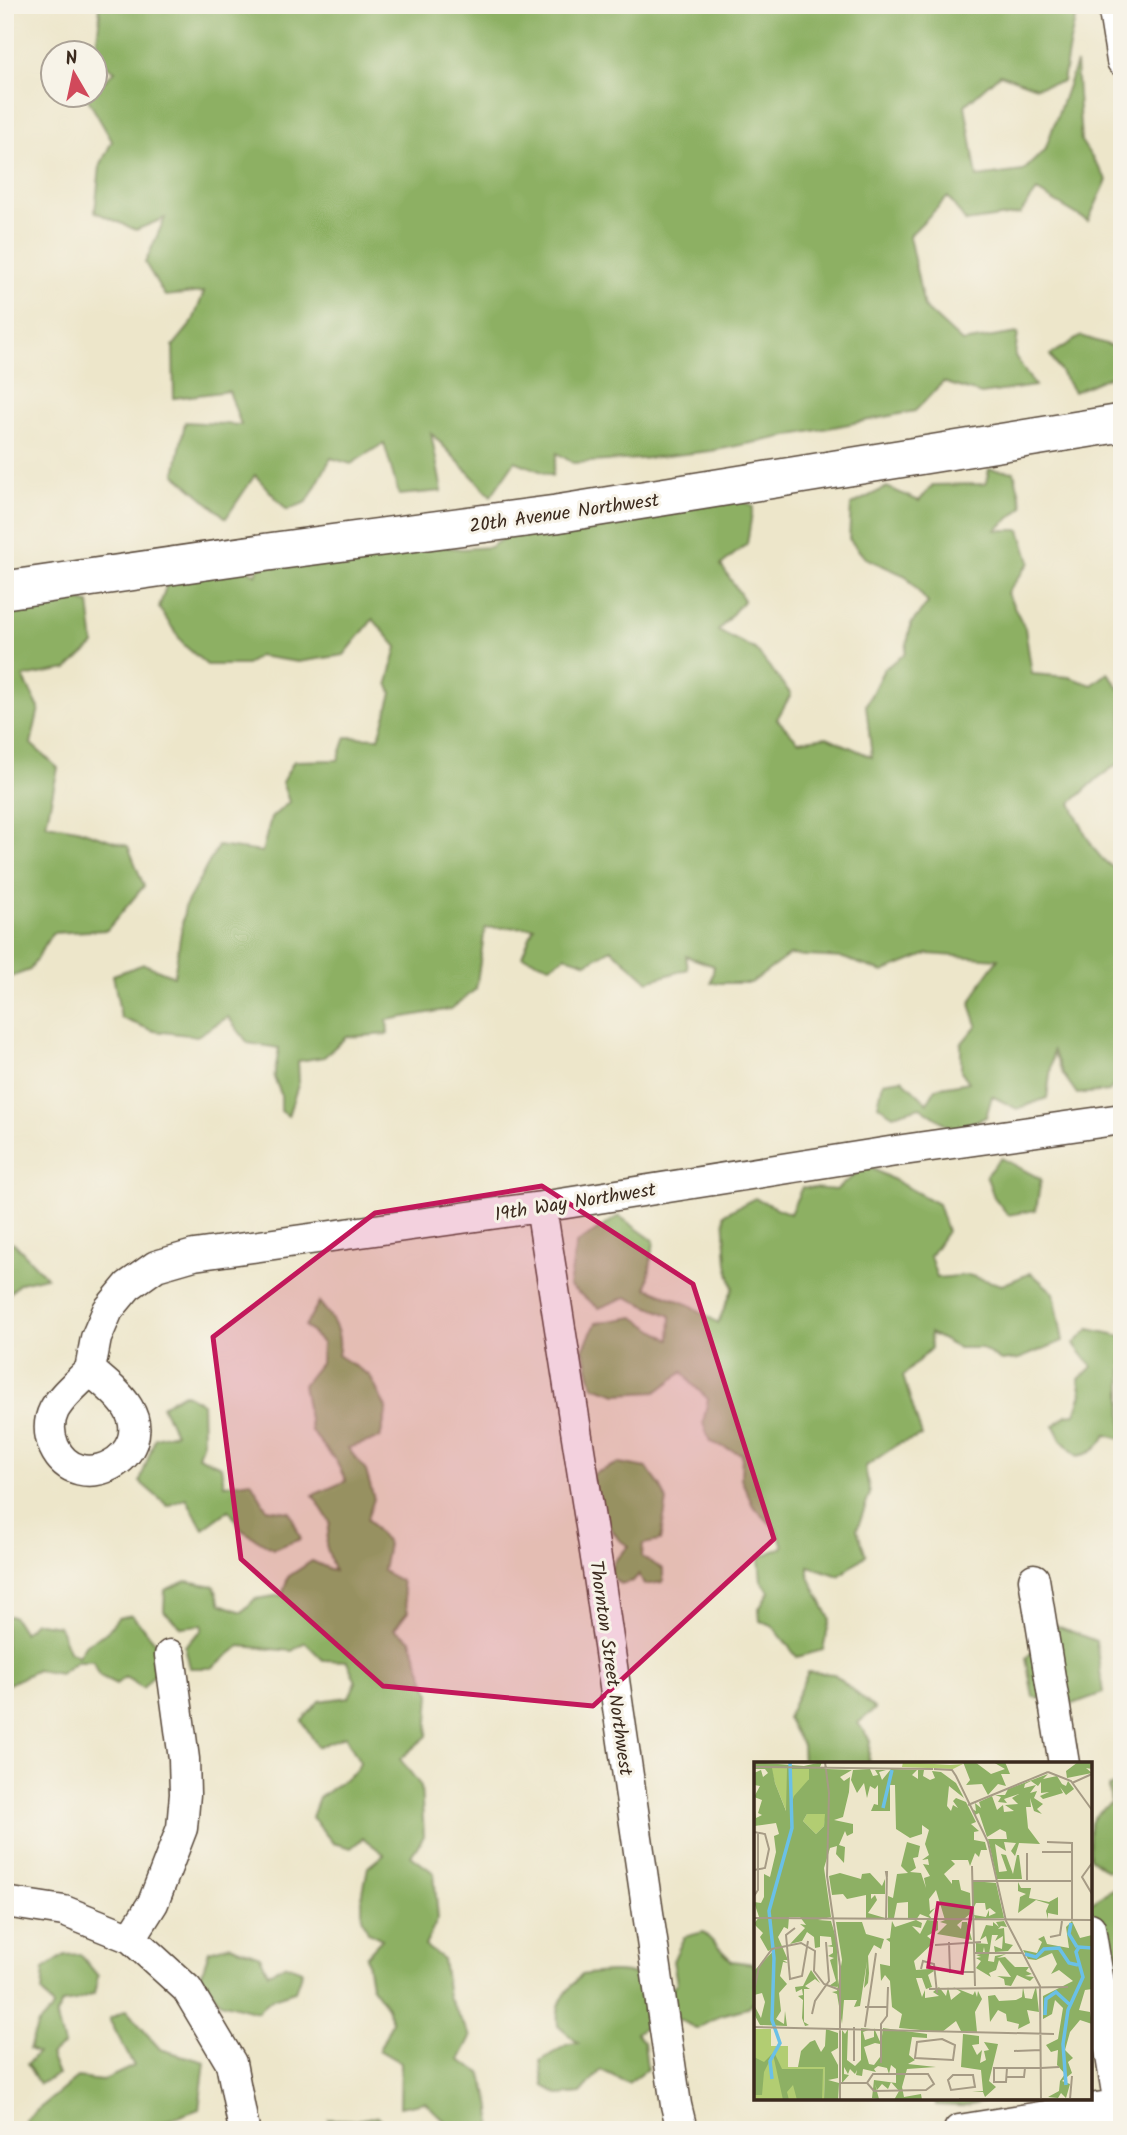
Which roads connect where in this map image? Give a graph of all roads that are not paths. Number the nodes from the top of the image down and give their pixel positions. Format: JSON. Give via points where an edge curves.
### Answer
{"nodes":[{"id":1,"x":1113,"y":5,"type":"edge"},
{"id":2,"x":1122,"y":61,"type":"edge"},
{"id":3,"x":1122,"y":423,"type":"edge"},
{"id":4,"x":5,"y":590,"type":"edge"},
{"id":5,"x":1122,"y":1119,"type":"edge"},
{"id":6,"x":541,"y":1207,"type":"junction"},
{"id":7,"x":90,"y":1370,"type":"dead end"},
{"id":8,"x":1034,"y":1579,"type":"dead end"},
{"id":9,"x":170,"y":1655,"type":"dead end"},
{"id":10,"x":1064,"y":1762,"type":"edge"},
{"id":11,"x":5,"y":1902,"type":"edge"},
{"id":12,"x":131,"y":1938,"type":"junction"},
{"id":13,"x":1092,"y":1940,"type":"edge"},
{"id":14,"x":1120,"y":2105,"type":"edge"},
{"id":15,"x":244,"y":2130,"type":"edge"},
{"id":16,"x":682,"y":2130,"type":"edge"},
{"id":17,"x":959,"y":2130,"type":"edge"}],
"edges":[{"from":1,"to":2,"type":"street"},
{"from":3,"to":4,"type":"street","name":"20th Avenue Northwest","via":[[583,510]]},
{"from":5,"to":6,"type":"street","name":"19th Way Northwest"},
{"from":6,"to":7,"type":"street","name":"19th Way Northwest","via":[[194,1255],[156,1266],[128,1286],[108,1310]]},
{"from":6,"to":16,"type":"street","name":"Thornton Street Northwest"},
{"from":8,"to":10,"type":"street"},
{"from":9,"to":12,"type":"street","via":[[184,1759],[182,1828],[153,1903]]},
{"from":11,"to":12,"type":"street","via":[[64,1911]]},
{"from":12,"to":15,"type":"street","via":[[187,1989],[231,2063]]},
{"from":13,"to":14,"type":"street"},
{"from":14,"to":17,"type":"street"}]}
